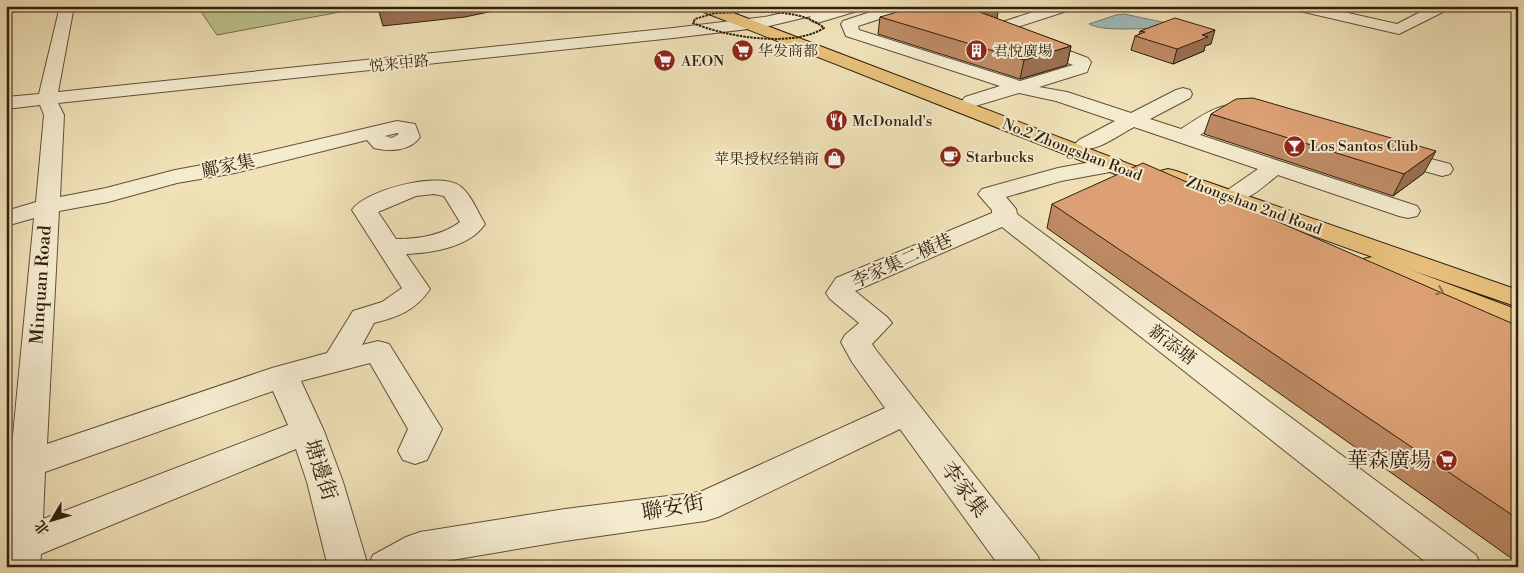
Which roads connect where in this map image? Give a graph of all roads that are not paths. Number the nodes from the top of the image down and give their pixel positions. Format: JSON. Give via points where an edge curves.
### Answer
{"nodes":[{"id":1,"x":22,"y":6,"type":"edge"},
{"id":2,"x":66,"y":6,"type":"edge"},
{"id":3,"x":725,"y":6,"type":"edge"},
{"id":4,"x":834,"y":6,"type":"edge"},
{"id":5,"x":859,"y":6,"type":"edge"},
{"id":6,"x":905,"y":6,"type":"edge"},
{"id":7,"x":1068,"y":6,"type":"edge"},
{"id":8,"x":1296,"y":6,"type":"edge"},
{"id":9,"x":1444,"y":6,"type":"edge"},
{"id":10,"x":6,"y":8,"type":"edge"},
{"id":11,"x":698,"y":13,"type":"edge"},
{"id":12,"x":760,"y":24,"type":"junction"},
{"id":13,"x":1020,"y":86,"type":"junction"},
{"id":14,"x":1184,"y":94,"type":"dead end"},
{"id":15,"x":46,"y":100,"type":"junction"},
{"id":16,"x":972,"y":101,"type":"junction"},
{"id":17,"x":6,"y":103,"type":"edge"},
{"id":18,"x":1265,"y":116,"type":"edge"},
{"id":19,"x":1133,"y":120,"type":"junction"},
{"id":20,"x":408,"y":128,"type":"dead end"},
{"id":21,"x":1184,"y":137,"type":"junction"},
{"id":22,"x":1086,"y":144,"type":"junction"},
{"id":23,"x":1377,"y":150,"type":"edge"},
{"id":24,"x":1113,"y":165,"type":"junction"},
{"id":25,"x":1275,"y":167,"type":"junction"},
{"id":26,"x":1442,"y":169,"type":"dead end"},
{"id":27,"x":1185,"y":187,"type":"junction"},
{"id":28,"x":1237,"y":194,"type":"junction"},
{"id":29,"x":47,"y":206,"type":"junction"},
{"id":30,"x":1408,"y":211,"type":"dead end"},
{"id":31,"x":1005,"y":217,"type":"junction"},
{"id":32,"x":6,"y":219,"type":"edge"},
{"id":33,"x":1264,"y":236,"type":"edge"},
{"id":34,"x":388,"y":247,"type":"dead end"},
{"id":35,"x":1347,"y":270,"type":"edge"},
{"id":36,"x":1518,"y":285,"type":"edge"},
{"id":37,"x":1474,"y":293,"type":"junction"},
{"id":38,"x":1518,"y":299,"type":"edge"},
{"id":39,"x":1518,"y":320,"type":"edge"},
{"id":40,"x":1518,"y":342,"type":"edge"},
{"id":41,"x":338,"y":360,"type":"junction"},
{"id":42,"x":283,"y":376,"type":"junction"},
{"id":43,"x":906,"y":412,"type":"junction"},
{"id":44,"x":307,"y":431,"type":"junction"},
{"id":45,"x":415,"y":451,"type":"dead end"},
{"id":46,"x":17,"y":468,"type":"edge"},
{"id":47,"x":21,"y":555,"type":"edge"},
{"id":48,"x":348,"y":567,"type":"edge"},
{"id":49,"x":387,"y":567,"type":"edge"},
{"id":50,"x":1023,"y":567,"type":"edge"},
{"id":51,"x":1462,"y":567,"type":"edge"}],
"edges":[{"from":1,"to":10,"type":"street"},
{"from":2,"to":15,"type":"street","name":"Minquan Road"},
{"from":3,"to":12,"type":"main road","name":"Zhongshan 2nd Road"},
{"from":4,"to":12,"type":"street"},
{"from":5,"to":12,"type":"street","via":[[817,18]]},
{"from":6,"to":13,"type":"street","via":[[849,24],[852,33]]},
{"from":7,"to":13,"type":"street","via":[[1004,26],[1000,31],[1082,62],[1081,68]]},
{"from":8,"to":9,"type":"street","via":[[1399,29]]},
{"from":11,"to":12,"type":"main road","name":"No.2 Zhongshan Road"},
{"from":12,"to":15,"type":"street","name":"悦来中路"},
{"from":12,"to":16,"type":"main road","name":"Zhongshan 2nd Road"},
{"from":12,"to":24,"type":"main road","name":"No.2 Zhongshan Road"},
{"from":13,"to":16,"type":"street"},
{"from":13,"to":19,"type":"street"},
{"from":14,"to":19,"type":"street"},
{"from":15,"to":17,"type":"street","name":"悦来中路"},
{"from":15,"to":29,"type":"street","name":"Minquan Road","via":[[54,115]]},
{"from":16,"to":22,"type":"main road","name":"Zhongshan 2nd Road"},
{"from":18,"to":21,"type":"street","via":[[1246,110],[1223,111]]},
{"from":19,"to":21,"type":"street"},
{"from":19,"to":22,"type":"street"},
{"from":20,"to":29,"type":"street","name":"鄺家集","via":[[371,132],[235,166]]},
{"from":21,"to":25,"type":"street"},
{"from":22,"to":27,"type":"main road","name":"Zhongshan 2nd Road"},
{"from":23,"to":26,"type":"street"},
{"from":24,"to":27,"type":"main road","name":"No.2 Zhongshan Road"},
{"from":24,"to":31,"type":"street","name":"新添塘","via":[[1058,175],[990,194],[1004,209]]},
{"from":25,"to":28,"type":"street"},
{"from":25,"to":30,"type":"street"},
{"from":27,"to":28,"type":"main road"},
{"from":27,"to":33,"type":"main road"},
{"from":27,"to":37,"type":"main road","name":"No.2 Zhongshan Road"},
{"from":28,"to":36,"type":"main road","via":[[1283,204]]},
{"from":29,"to":32,"type":"street","name":"鄺家集"},
{"from":29,"to":46,"type":"street","name":"Minquan Road"},
{"from":31,"to":43,"type":"street","name":"李家集二橫巷","via":[[846,284],[840,293],[877,323],[856,342]]},
{"from":31,"to":51,"type":"street","name":"新添塘"},
{"from":34,"to":41,"type":"street","via":[[416,289],[410,298],[384,312],[363,317]]},
{"from":35,"to":40,"type":"main road"},
{"from":37,"to":38,"type":"main road"},
{"from":37,"to":39,"type":"main road"},
{"from":41,"to":42,"type":"street"},
{"from":41,"to":45,"type":"street","via":[[378,351],[425,429]]},
{"from":42,"to":44,"type":"street","name":"塘邊街"},
{"from":42,"to":46,"type":"street"},
{"from":43,"to":49,"type":"street","name":"聯安街","via":[[705,506],[420,549]]},
{"from":43,"to":50,"type":"street","name":"李家集"},
{"from":44,"to":47,"type":"street"},
{"from":44,"to":48,"type":"street","name":"塘邊街","via":[[325,482]]},
{"from":46,"to":47,"type":"street","name":"Minquan Road"}]}
